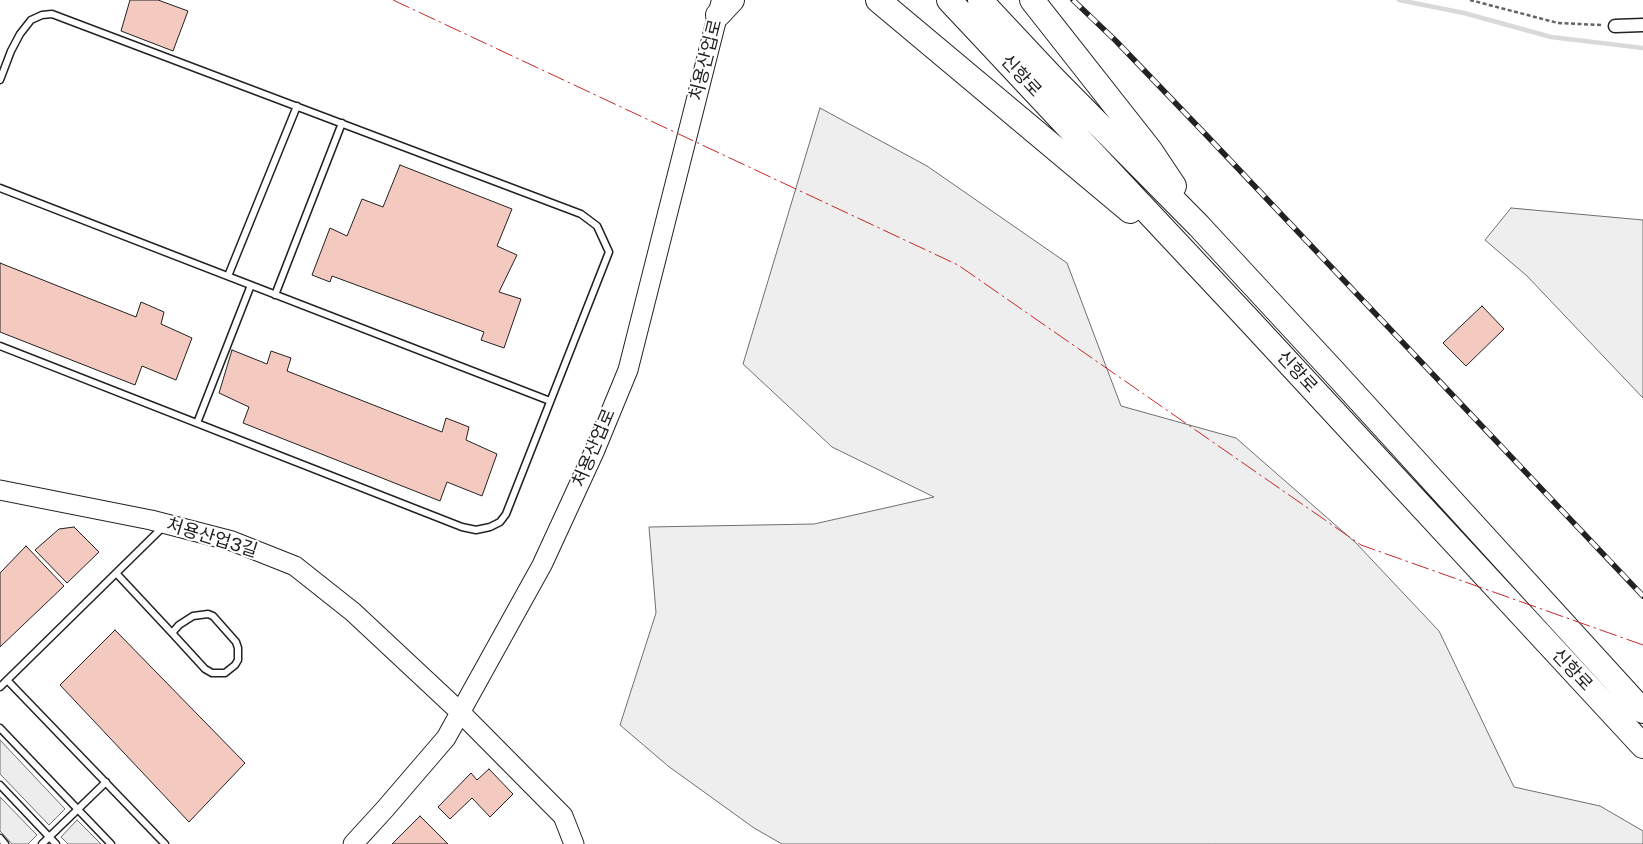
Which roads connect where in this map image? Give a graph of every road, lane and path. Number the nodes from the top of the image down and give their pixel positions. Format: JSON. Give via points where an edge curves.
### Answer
{"nodes":[{"id":1,"x":878,"y":0,"type":"edge"},
{"id":2,"x":889,"y":0,"type":"edge"},
{"id":3,"x":949,"y":0,"type":"edge"},
{"id":4,"x":980,"y":0,"type":"edge"},
{"id":5,"x":1032,"y":0,"type":"edge"},
{"id":6,"x":1470,"y":0,"type":"edge"},
{"id":7,"x":724,"y":5,"type":"edge"},
{"id":8,"x":1643,"y":25,"type":"edge"},
{"id":9,"x":1615,"y":26,"type":"joint"},
{"id":10,"x":949,"y":59,"type":"junction"},
{"id":11,"x":0,"y":80,"type":"edge"},
{"id":12,"x":297,"y":106,"type":"junction"},
{"id":13,"x":342,"y":123,"type":"junction"},
{"id":14,"x":0,"y":188,"type":"edge"},
{"id":15,"x":1198,"y":226,"type":"junction"},
{"id":16,"x":1204,"y":272,"type":"junction"},
{"id":17,"x":228,"y":276,"type":"junction"},
{"id":18,"x":251,"y":285,"type":"junction"},
{"id":19,"x":275,"y":295,"type":"junction"},
{"id":20,"x":0,"y":346,"type":"edge"},
{"id":21,"x":550,"y":401,"type":"junction"},
{"id":22,"x":197,"y":423,"type":"junction"},
{"id":23,"x":0,"y":490,"type":"edge"},
{"id":24,"x":166,"y":524,"type":"junction"},
{"id":25,"x":116,"y":573,"type":"junction"},
{"id":26,"x":172,"y":633,"type":"junction"},
{"id":27,"x":7,"y":680,"type":"junction"},
{"id":28,"x":0,"y":687,"type":"edge"},
{"id":29,"x":1643,"y":711,"type":"edge"},
{"id":30,"x":460,"y":712,"type":"junction"},
{"id":31,"x":0,"y":728,"type":"edge"},
{"id":32,"x":1643,"y":746,"type":"edge"},
{"id":33,"x":106,"y":782,"type":"junction"},
{"id":34,"x":0,"y":785,"type":"edge"},
{"id":35,"x":78,"y":809,"type":"junction"},
{"id":36,"x":50,"y":837,"type":"junction"},
{"id":37,"x":0,"y":838,"type":"edge"},
{"id":38,"x":5,"y":844,"type":"edge"},
{"id":39,"x":42,"y":844,"type":"edge"},
{"id":40,"x":56,"y":844,"type":"edge"},
{"id":41,"x":111,"y":844,"type":"edge"},
{"id":42,"x":165,"y":844,"type":"edge"},
{"id":43,"x":353,"y":844,"type":"edge"},
{"id":44,"x":574,"y":844,"type":"edge"}],
"edges":[{"from":1,"to":10,"type":"highway"},
{"from":2,"to":10,"type":"highway"},
{"from":3,"to":16,"type":"highway","name":"신항로"},
{"from":4,"to":15,"type":"highway","name":"신항로"},
{"from":5,"to":15,"type":"highway","via":[[1150,150]]},
{"from":6,"to":9,"type":"path","via":[[1558,23]]},
{"from":7,"to":30,"type":"main road","name":"처용산업로","via":[[628,370],[542,565]]},
{"from":8,"to":9,"type":"street"},
{"from":10,"to":16,"type":"highway"},
{"from":11,"to":12,"type":"lane","via":[[11,51],[31,20],[52,14]]},
{"from":12,"to":13,"type":"lane"},
{"from":12,"to":17,"type":"lane"},
{"from":13,"to":19,"type":"lane"},
{"from":13,"to":21,"type":"lane","via":[[581,214],[597,226],[609,252]]},
{"from":14,"to":17,"type":"lane"},
{"from":15,"to":29,"type":"highway","name":"신항로"},
{"from":16,"to":32,"type":"highway","name":"신항로"},
{"from":17,"to":18,"type":"lane"},
{"from":18,"to":19,"type":"lane"},
{"from":18,"to":22,"type":"lane"},
{"from":19,"to":21,"type":"lane"},
{"from":20,"to":22,"type":"lane"},
{"from":21,"to":22,"type":"lane","via":[[506,514],[500,522],[476,530]]},
{"from":23,"to":24,"type":"main road","name":"처용산업3길"},
{"from":24,"to":25,"type":"lane"},
{"from":24,"to":30,"type":"main road","name":"처용산업3길","via":[[232,540],[295,566],[353,612]]},
{"from":25,"to":26,"type":"lane"},
{"from":25,"to":27,"type":"lane"},
{"from":26,"to":26,"type":"lane","via":[[212,673],[224,673],[238,660],[236,642],[213,616],[193,616]]},
{"from":27,"to":28,"type":"lane"},
{"from":27,"to":33,"type":"lane"},
{"from":30,"to":43,"type":"main road","name":"처용산업로","via":[[446,738]]},
{"from":30,"to":44,"type":"main road","name":"처용산업3길","via":[[563,816]]},
{"from":31,"to":35,"type":"lane"},
{"from":33,"to":35,"type":"lane"},
{"from":33,"to":42,"type":"lane"},
{"from":34,"to":36,"type":"lane"},
{"from":35,"to":36,"type":"lane"},
{"from":35,"to":41,"type":"lane"},
{"from":36,"to":39,"type":"lane"},
{"from":36,"to":40,"type":"lane"},
{"from":37,"to":38,"type":"lane"}]}
